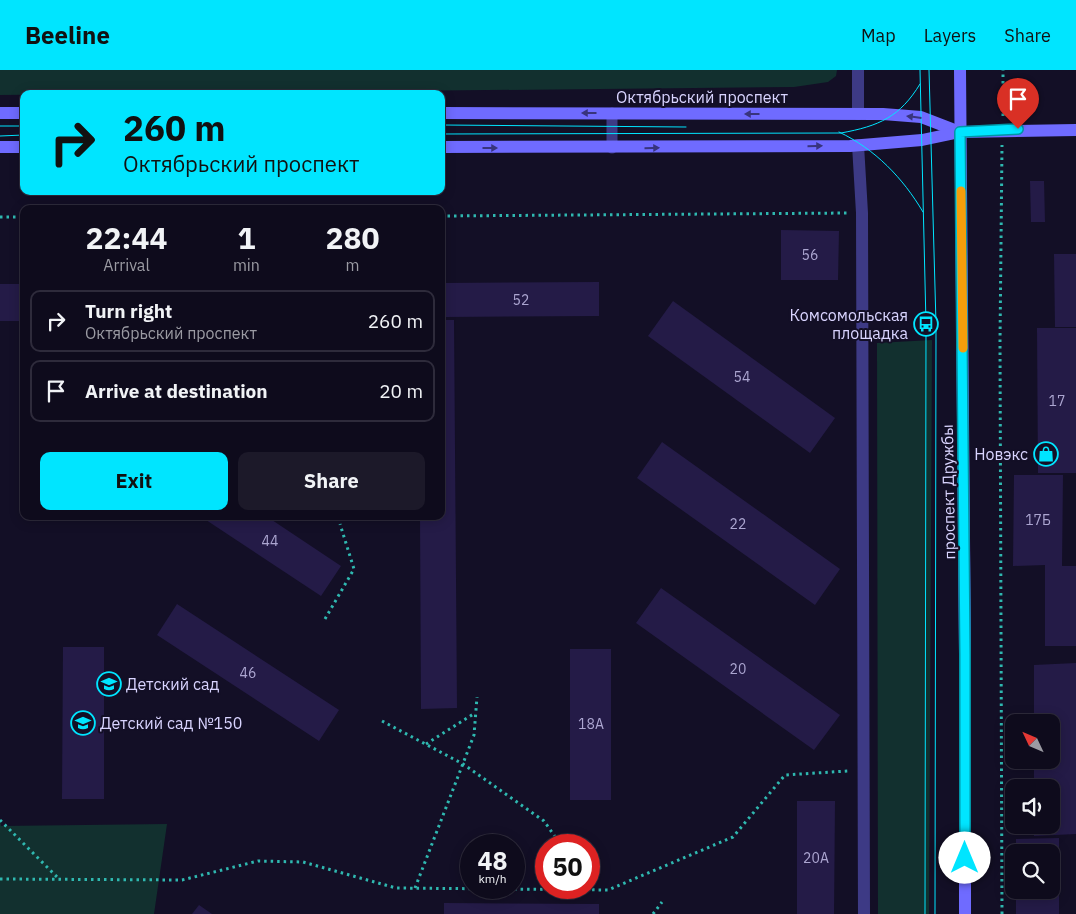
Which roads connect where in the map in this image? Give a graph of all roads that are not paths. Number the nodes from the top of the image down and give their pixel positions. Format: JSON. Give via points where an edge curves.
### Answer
{"nodes":[{"id":1,"x":858,"y":70,"type":"edge"},
{"id":2,"x":960,"y":70,"type":"edge"},
{"id":3,"x":0,"y":113,"type":"edge"},
{"id":4,"x":20,"y":113,"type":"edge"},
{"id":5,"x":445,"y":113,"type":"edge"},
{"id":6,"x":612,"y":113,"type":"junction"},
{"id":7,"x":858,"y":114,"type":"junction"},
{"id":8,"x":1076,"y":130,"type":"edge"},
{"id":9,"x":960,"y":132,"type":"junction"},
{"id":10,"x":858,"y":145,"type":"junction"},
{"id":11,"x":20,"y":146,"type":"edge"},
{"id":12,"x":0,"y":147,"type":"edge"},
{"id":13,"x":445,"y":147,"type":"edge"},
{"id":14,"x":612,"y":148,"type":"junction"},
{"id":15,"x":864,"y":914,"type":"edge"},
{"id":16,"x":965,"y":914,"type":"edge"}],
"edges":[{"from":1,"to":7,"type":"street"},
{"from":2,"to":9,"type":"main road","name":"проспект Дружбы"},
{"from":3,"to":4,"type":"main road"},
{"from":6,"to":5,"type":"main road","name":"Октябрьский проспект","one_way":true},
{"from":7,"to":6,"type":"main road","name":"Октябрьский проспект","one_way":true},
{"from":6,"to":14,"type":"lane"},
{"from":9,"to":7,"type":"main road","name":"Октябрьский проспект","one_way":true,"via":[[921,118]]},
{"from":8,"to":9,"type":"main road","name":"Октябрьский проспект"},
{"from":9,"to":10,"type":"main road","name":"Октябрьский проспект","via":[[922,140]]},
{"from":9,"to":16,"type":"main road","name":"проспект Дружбы"},
{"from":14,"to":10,"type":"main road","name":"Октябрьский проспект","one_way":true},
{"from":10,"to":15,"type":"street","via":[[862,213]]},
{"from":11,"to":12,"type":"main road"},
{"from":13,"to":14,"type":"main road","name":"Октябрьский проспект","one_way":true}]}
